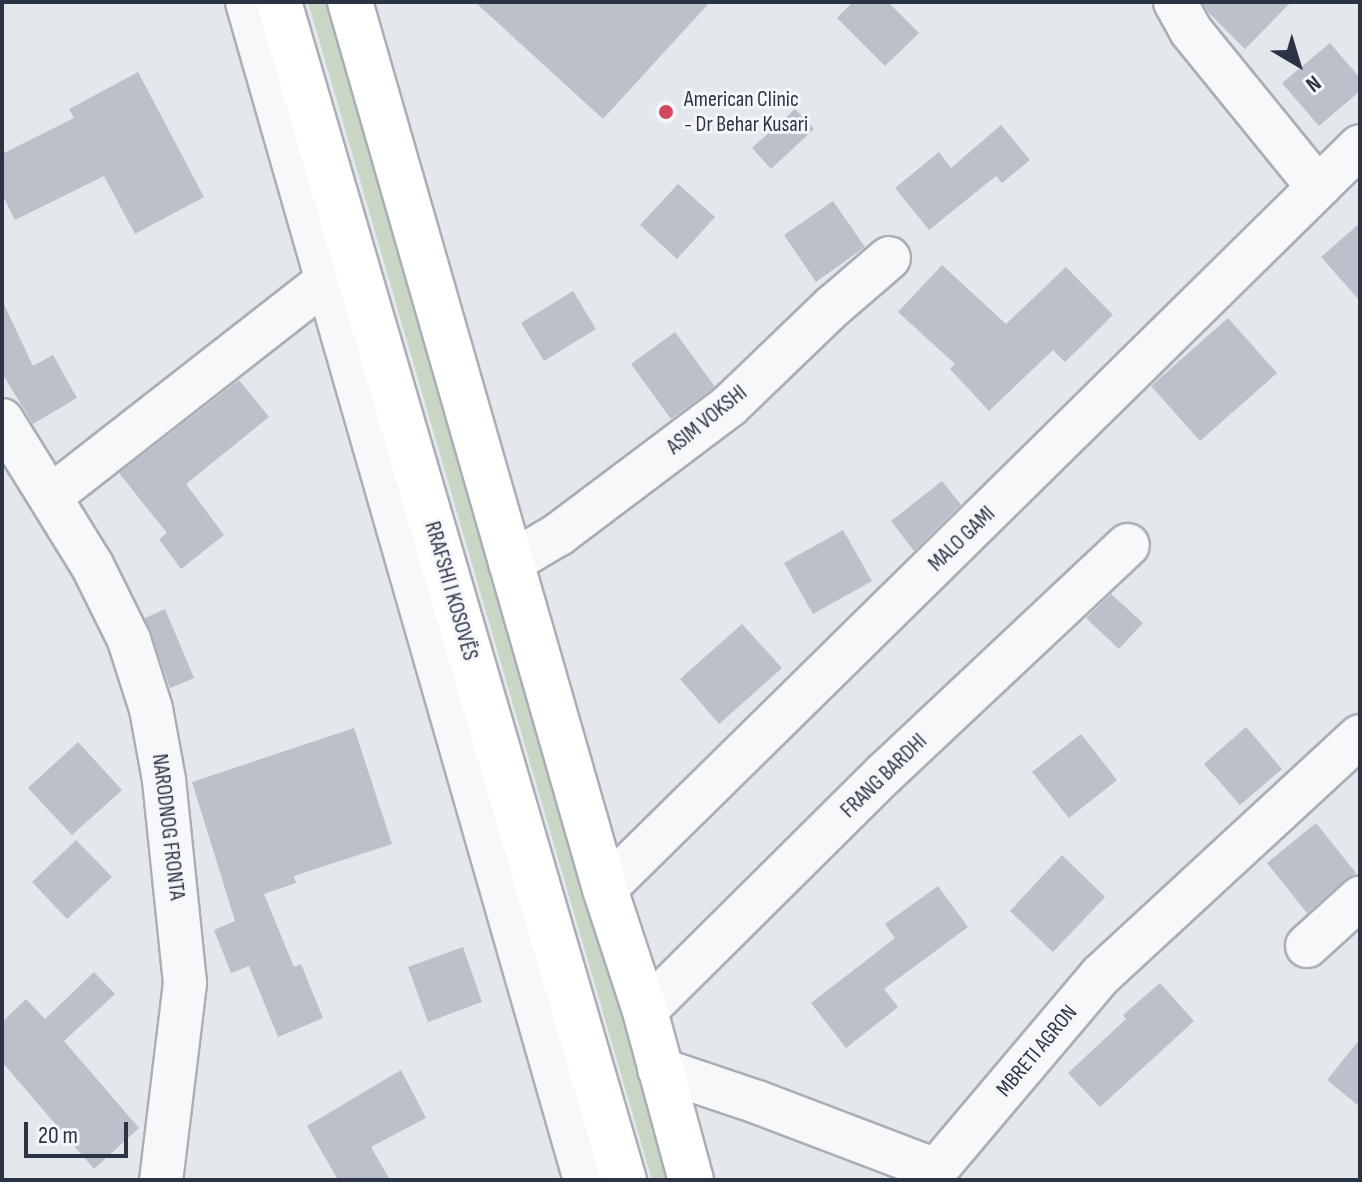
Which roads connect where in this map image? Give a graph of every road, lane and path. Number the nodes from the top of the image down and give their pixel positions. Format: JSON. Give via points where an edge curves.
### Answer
{"nodes":[{"id":1,"x":247,"y":2,"type":"edge"},
{"id":2,"x":279,"y":2,"type":"edge"},
{"id":3,"x":1175,"y":2,"type":"edge"},
{"id":4,"x":353,"y":4,"type":"edge"},
{"id":5,"x":1360,"y":146,"type":"edge"},
{"id":6,"x":1317,"y":186,"type":"junction"},
{"id":7,"x":889,"y":258,"type":"dead end"},
{"id":8,"x":329,"y":279,"type":"junction"},
{"id":9,"x":2,"y":420,"type":"edge"},
{"id":10,"x":51,"y":496,"type":"junction"},
{"id":11,"x":1128,"y":545,"type":"dead end"},
{"id":12,"x":510,"y":563,"type":"junction"},
{"id":13,"x":1360,"y":736,"type":"edge"},
{"id":14,"x":605,"y":889,"type":"junction"},
{"id":15,"x":1360,"y":898,"type":"edge"},
{"id":16,"x":1307,"y":946,"type":"dead end"},
{"id":17,"x":645,"y":1011,"type":"junction"},
{"id":18,"x":659,"y":1069,"type":"junction"},
{"id":19,"x":161,"y":1180,"type":"edge"},
{"id":20,"x":585,"y":1180,"type":"edge"},
{"id":21,"x":624,"y":1180,"type":"edge"},
{"id":22,"x":691,"y":1180,"type":"edge"}],
"edges":[{"from":1,"to":8,"type":"street","name":"RRAFSHI I KOSOVËS"},
{"from":2,"to":21,"type":"highway","name":"RRAFSHI I KOSOVËS"},
{"from":3,"to":6,"type":"street","via":[[1191,31]]},
{"from":4,"to":12,"type":"highway"},
{"from":5,"to":6,"type":"street","name":"MALO GAMI"},
{"from":6,"to":14,"type":"street","name":"MALO GAMI"},
{"from":7,"to":12,"type":"street","name":"ASIM VOKSHI","via":[[705,425],[559,534]]},
{"from":8,"to":10,"type":"street"},
{"from":8,"to":20,"type":"street","name":"RRAFSHI I KOSOVËS"},
{"from":9,"to":10,"type":"street","name":"NARODNOG FRONTA"},
{"from":10,"to":19,"type":"street","name":"NARODNOG FRONTA","via":[[129,640],[151,709],[164,780],[185,983]]},
{"from":11,"to":17,"type":"street","name":"FRANG BARDHI","via":[[885,773]]},
{"from":12,"to":14,"type":"highway"},
{"from":13,"to":18,"type":"street","name":"MBRETI AGRON","via":[[1101,975],[936,1170]]},
{"from":14,"to":17,"type":"highway"},
{"from":15,"to":16,"type":"street"},
{"from":17,"to":18,"type":"highway"},
{"from":18,"to":22,"type":"highway"}]}
